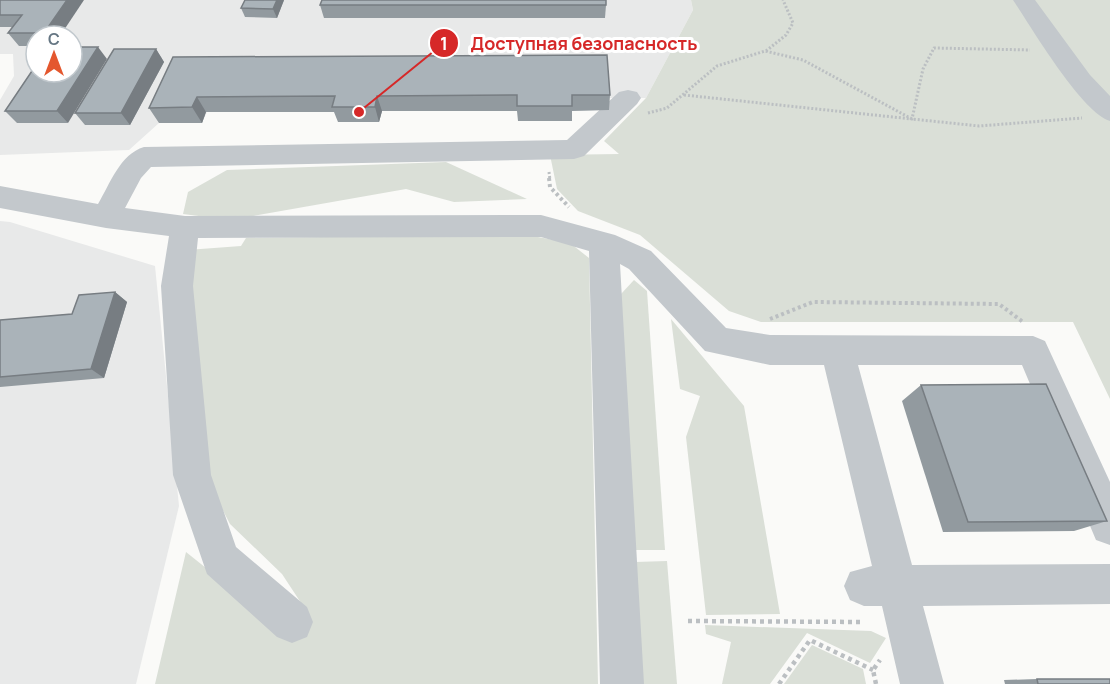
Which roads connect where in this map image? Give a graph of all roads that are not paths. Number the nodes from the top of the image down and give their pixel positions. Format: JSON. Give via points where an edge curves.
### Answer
{"nodes":[{"id":1,"x":1024,"y":0,"type":"edge"},
{"id":2,"x":628,"y":98,"type":"dead end"},
{"id":3,"x":1110,"y":112,"type":"edge"},
{"id":4,"x":0,"y":197,"type":"edge"},
{"id":5,"x":106,"y":217,"type":"junction"},
{"id":6,"x":185,"y":227,"type":"junction"},
{"id":7,"x":604,"y":243,"type":"junction"},
{"id":8,"x":838,"y":352,"type":"junction"},
{"id":9,"x":1110,"y":526,"type":"edge"},
{"id":10,"x":1110,"y":584,"type":"edge"},
{"id":11,"x":876,"y":598,"type":"junction"},
{"id":12,"x":292,"y":622,"type":"dead end"},
{"id":13,"x":622,"y":684,"type":"edge"},
{"id":14,"x":922,"y":684,"type":"edge"}],
"edges":[{"from":1,"to":3,"type":"lane","via":[[1057,50]]},
{"from":2,"to":5,"type":"lane","via":[[574,149],[144,157],[130,172]]},
{"from":4,"to":5,"type":"lane"},
{"from":5,"to":6,"type":"lane"},
{"from":6,"to":7,"type":"lane","via":[[541,226]]},
{"from":6,"to":12,"type":"lane","via":[[177,286],[192,475],[221,560]]},
{"from":7,"to":8,"type":"lane","via":[[640,260],[717,341],[770,350]]},
{"from":7,"to":13,"type":"lane"},
{"from":8,"to":9,"type":"lane","via":[[1033,351]]},
{"from":8,"to":11,"type":"lane"},
{"from":10,"to":11,"type":"lane"},
{"from":11,"to":14,"type":"lane"}]}
